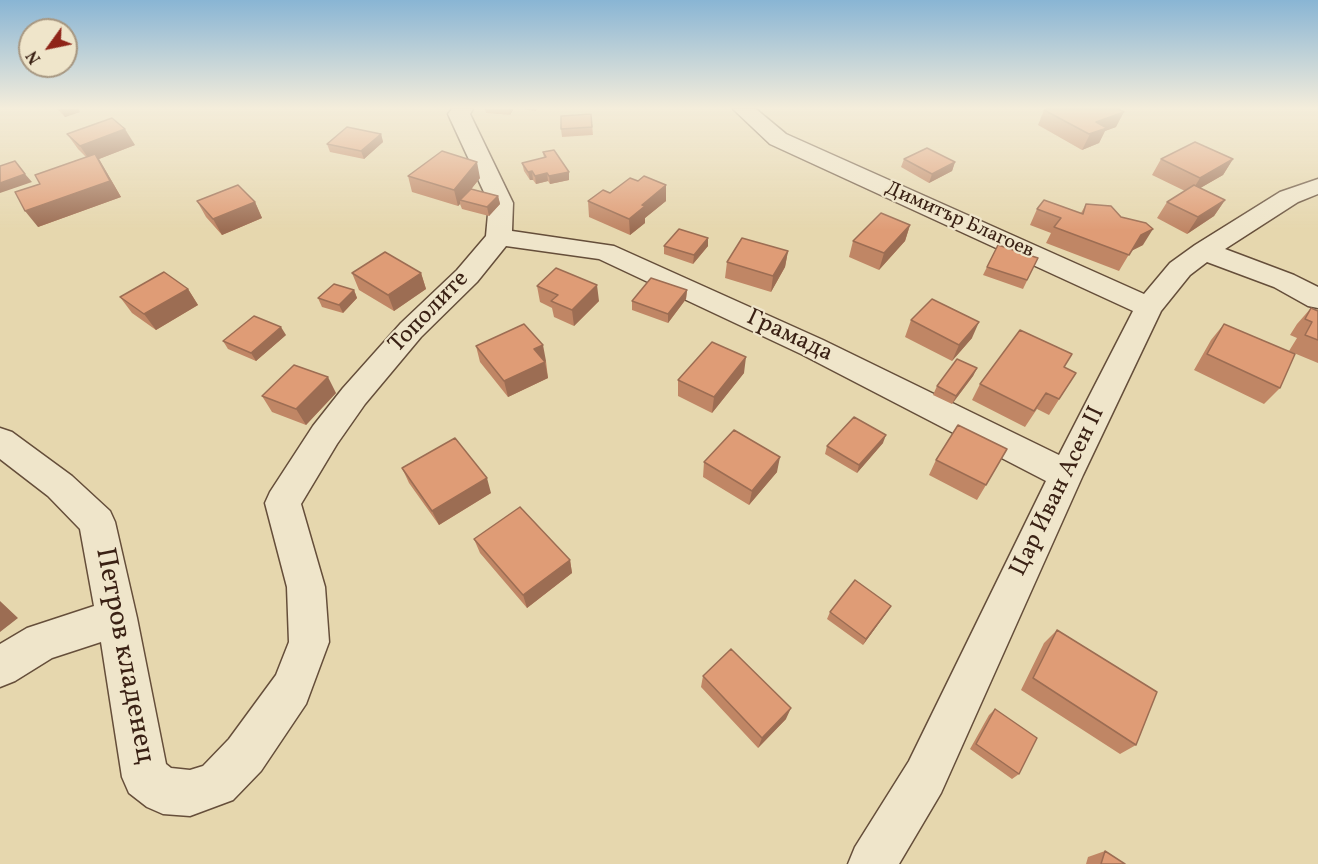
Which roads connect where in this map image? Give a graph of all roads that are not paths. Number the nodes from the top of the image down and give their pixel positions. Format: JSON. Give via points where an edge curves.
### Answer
{"nodes":[{"id":1,"x":476,"y":149,"type":"edge"},
{"id":2,"x":801,"y":149,"type":"edge"},
{"id":3,"x":1318,"y":186,"type":"edge"},
{"id":4,"x":499,"y":237,"type":"junction"},
{"id":5,"x":1204,"y":251,"type":"junction"},
{"id":6,"x":1318,"y":299,"type":"edge"},
{"id":7,"x":1149,"y":307,"type":"junction"},
{"id":8,"x":0,"y":441,"type":"edge"},
{"id":9,"x":1066,"y":475,"type":"junction"},
{"id":10,"x":283,"y":502,"type":"joint"},
{"id":11,"x":117,"y":618,"type":"junction"},
{"id":12,"x":0,"y":667,"type":"edge"},
{"id":13,"x":872,"y":864,"type":"edge"}],
"edges":[{"from":1,"to":4,"type":"street","via":[[501,203]]},
{"from":2,"to":7,"type":"street","name":"Димитър Благоев"},
{"from":3,"to":5,"type":"street","name":"Цар Иван Асен II","via":[[1288,197]]},
{"from":4,"to":9,"type":"street","name":"Грамада","via":[[605,252],[812,347]]},
{"from":4,"to":10,"type":"street","name":"Тополите","via":[[354,396]]},
{"from":5,"to":6,"type":"street","via":[[1284,281]]},
{"from":5,"to":7,"type":"street","name":"Цар Иван Асен II","via":[[1180,269]]},
{"from":7,"to":9,"type":"street","name":"Цар Иван Асен II"},
{"from":8,"to":11,"type":"street","name":"Петров кладенец","via":[[60,486],[97,522]]},
{"from":9,"to":13,"type":"street","name":"Цар Иван Асен II","via":[[925,777]]},
{"from":10,"to":11,"type":"street","name":"Петров кладенец","via":[[306,587],[309,642],[291,689],[245,754],[218,784],[190,794],[163,791],[145,777]]},
{"from":11,"to":12,"type":"street","via":[[41,642]]}]}
